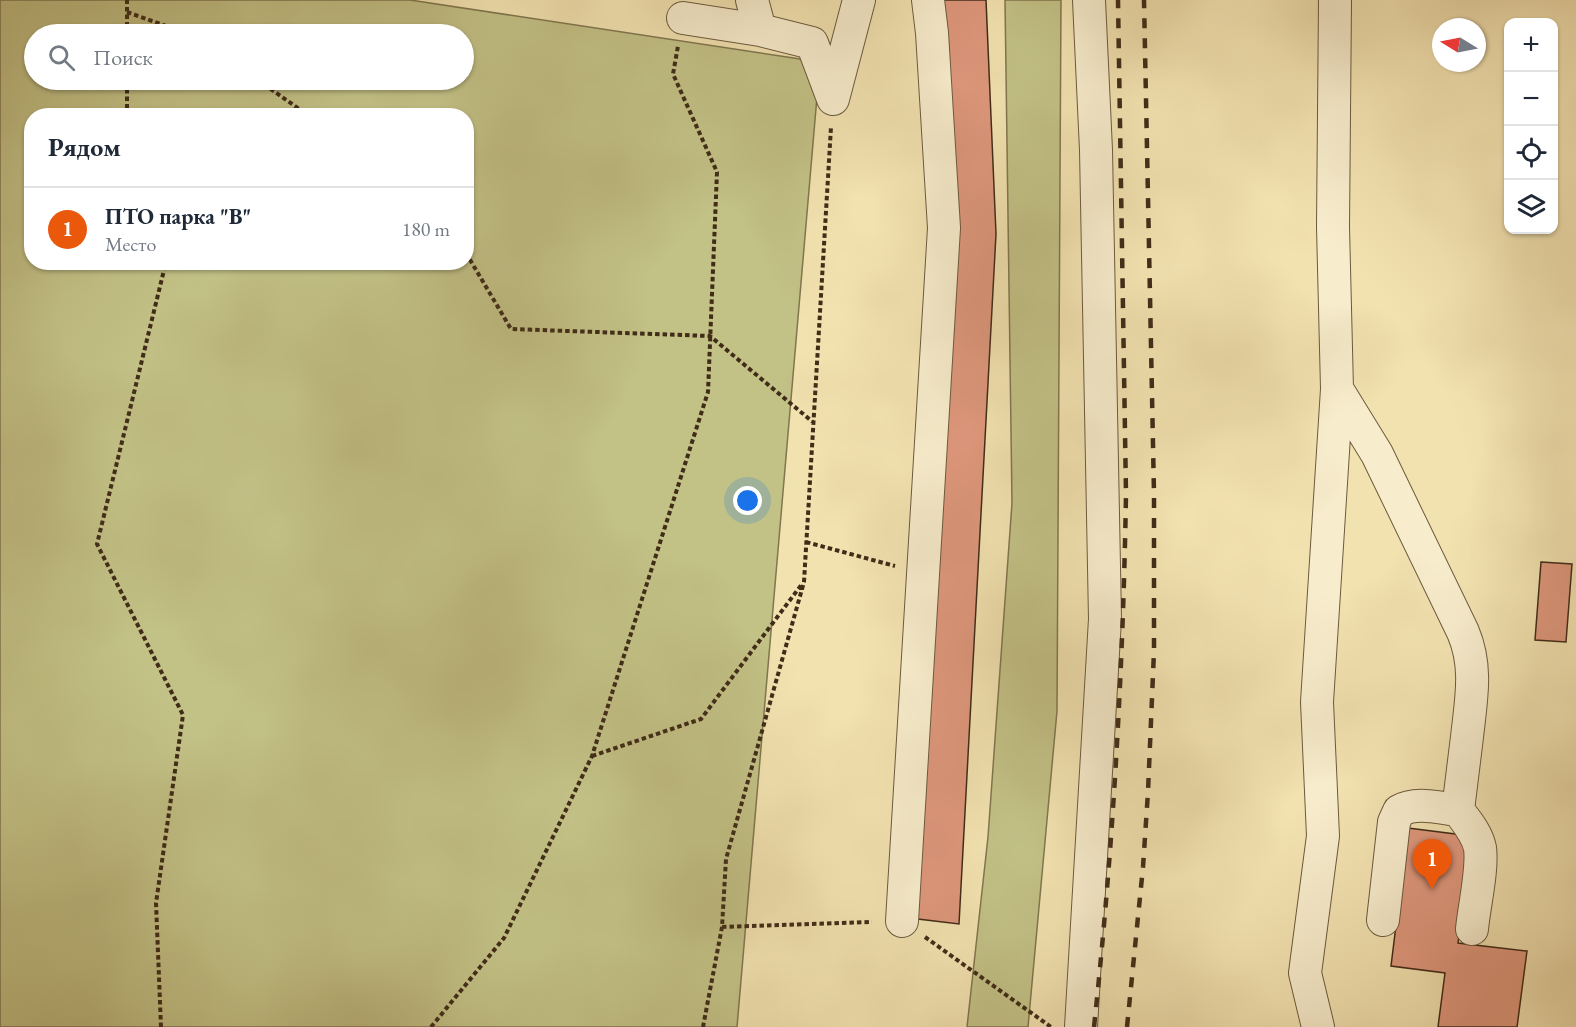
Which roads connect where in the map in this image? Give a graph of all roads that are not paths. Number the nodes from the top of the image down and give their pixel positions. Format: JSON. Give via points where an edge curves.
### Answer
{"nodes":[{"id":1,"x":752,"y":0,"type":"edge"},
{"id":2,"x":859,"y":0,"type":"edge"},
{"id":3,"x":928,"y":0,"type":"edge"},
{"id":4,"x":1089,"y":0,"type":"edge"},
{"id":5,"x":1335,"y":0,"type":"edge"},
{"id":6,"x":683,"y":18,"type":"dead end"},
{"id":7,"x":760,"y":30,"type":"junction"},
{"id":8,"x":1337,"y":389,"type":"junction"},
{"id":9,"x":1458,"y":810,"type":"junction"},
{"id":10,"x":1383,"y":920,"type":"dead end"},
{"id":11,"x":902,"y":921,"type":"road end"},
{"id":12,"x":1472,"y":929,"type":"dead end"},
{"id":13,"x":1081,"y":1027,"type":"edge"},
{"id":14,"x":1318,"y":1027,"type":"edge"}],
"edges":[{"from":1,"to":7,"type":"lane"},
{"from":2,"to":7,"type":"lane","via":[[833,99],[812,43]]},
{"from":3,"to":11,"type":"lane","via":[[944,228]]},
{"from":4,"to":13,"type":"lane","via":[[1096,150],[1105,619]]},
{"from":5,"to":8,"type":"lane","via":[[1333,227]]},
{"from":6,"to":7,"type":"lane"},
{"from":8,"to":9,"type":"lane","via":[[1377,454],[1470,648],[1473,689]]},
{"from":8,"to":14,"type":"lane","via":[[1317,702],[1323,836],[1305,973]]},
{"from":9,"to":10,"type":"lane","via":[[1417,805],[1398,811]]},
{"from":9,"to":12,"type":"lane","via":[[1480,847]]}]}
